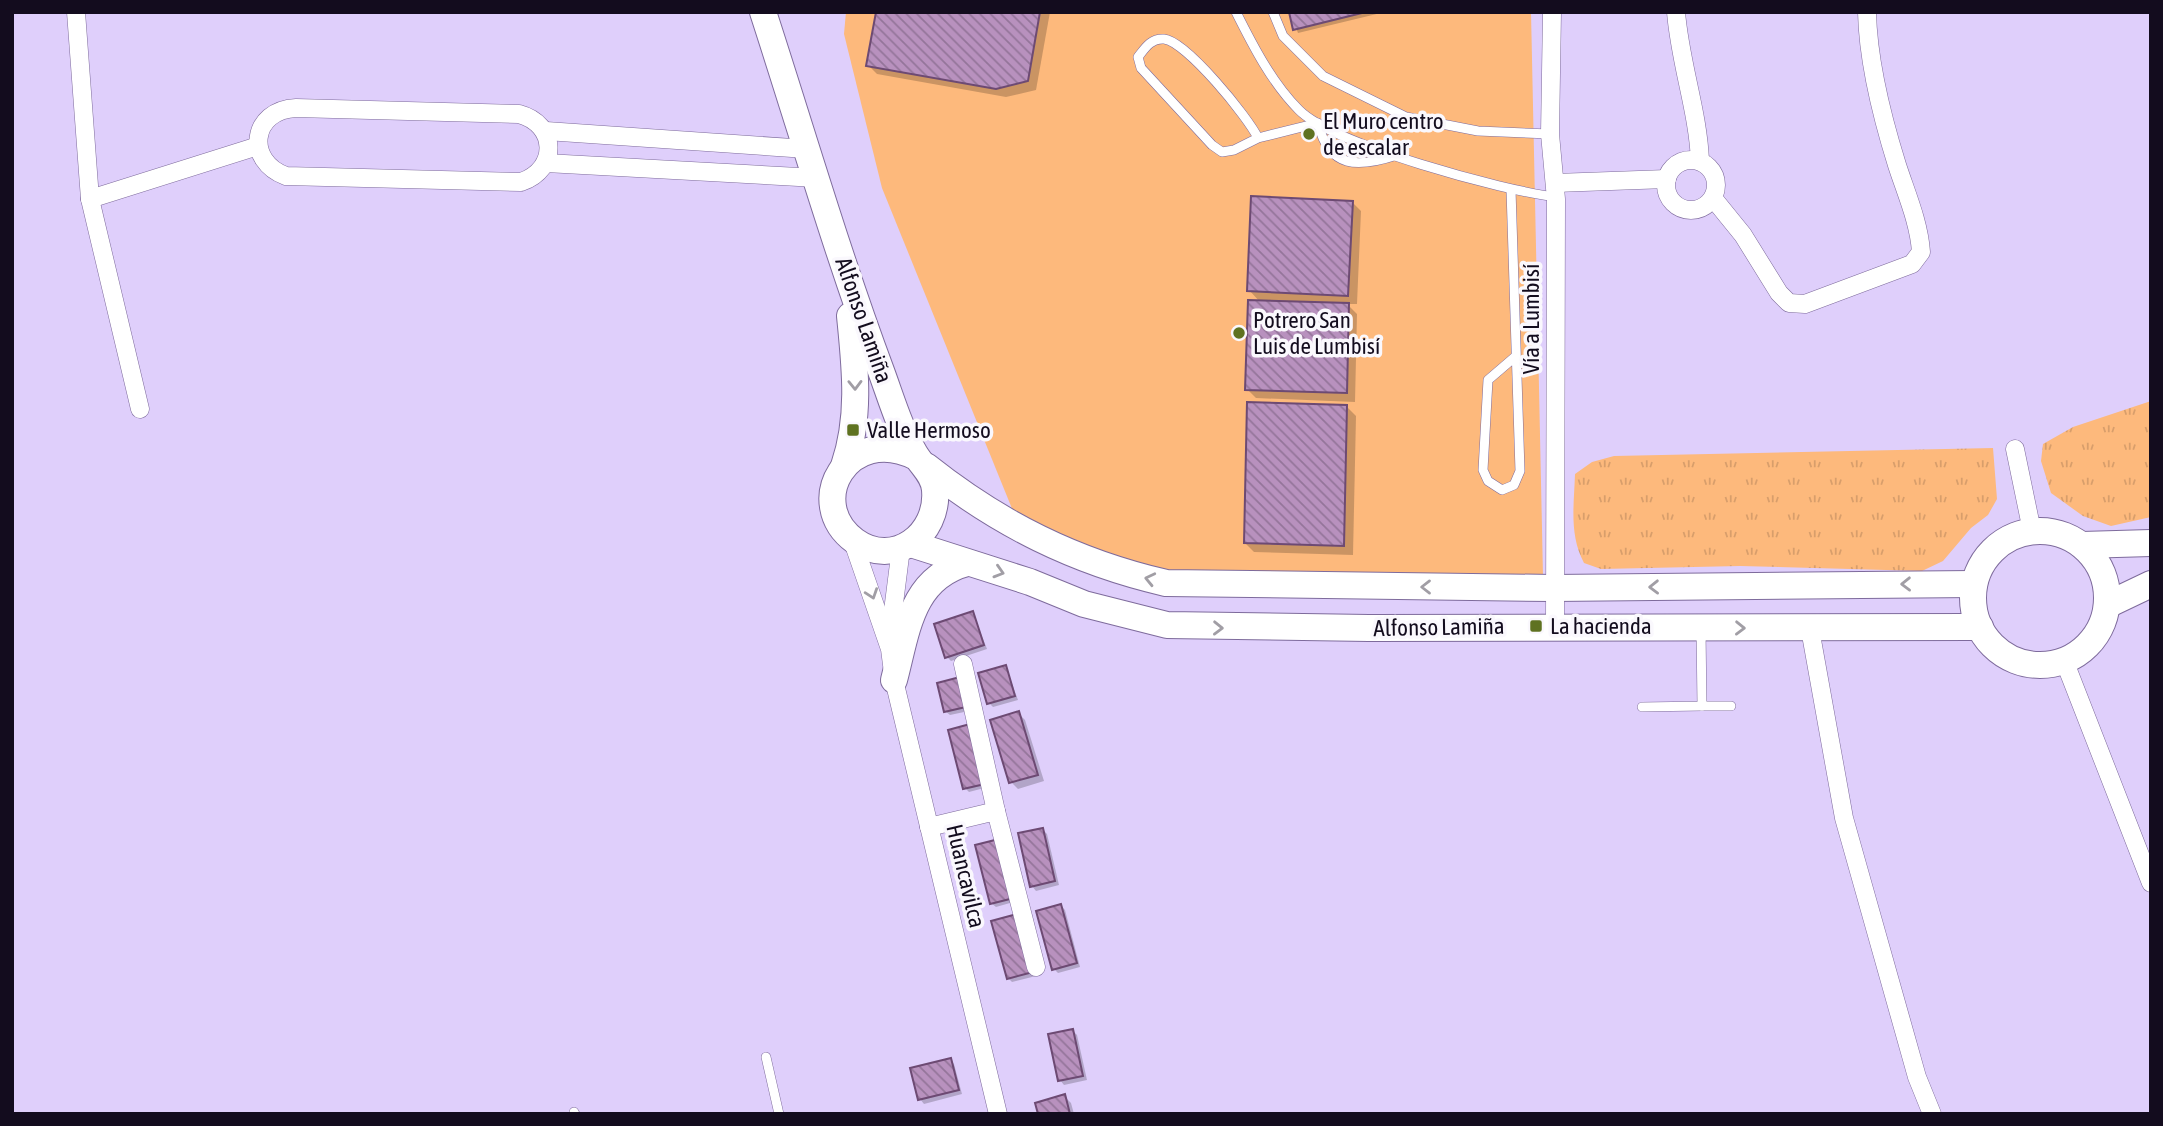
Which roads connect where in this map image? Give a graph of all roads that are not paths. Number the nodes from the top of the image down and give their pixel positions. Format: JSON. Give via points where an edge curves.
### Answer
{"nodes":[{"id":1,"x":76,"y":12,"type":"edge"},
{"id":2,"x":763,"y":12,"type":"edge"},
{"id":3,"x":1236,"y":12,"type":"edge"},
{"id":4,"x":1273,"y":12,"type":"edge"},
{"id":5,"x":1552,"y":12,"type":"edge"},
{"id":6,"x":1676,"y":12,"type":"edge"},
{"id":7,"x":1867,"y":12,"type":"edge"},
{"id":8,"x":1318,"y":123,"type":"junction"},
{"id":9,"x":546,"y":131,"type":"junction"},
{"id":10,"x":1550,"y":134,"type":"junction"},
{"id":11,"x":1258,"y":138,"type":"junction"},
{"id":12,"x":258,"y":146,"type":"junction"},
{"id":13,"x":807,"y":149,"type":"junction"},
{"id":14,"x":1397,"y":155,"type":"junction"},
{"id":15,"x":1700,"y":161,"type":"junction"},
{"id":16,"x":546,"y":163,"type":"junction"},
{"id":17,"x":817,"y":178,"type":"junction"},
{"id":18,"x":1667,"y":179,"type":"junction"},
{"id":19,"x":1511,"y":190,"type":"junction"},
{"id":20,"x":1555,"y":190,"type":"junction"},
{"id":21,"x":1713,"y":198,"type":"junction"},
{"id":22,"x":90,"y":200,"type":"junction"},
{"id":23,"x":831,"y":221,"type":"junction"},
{"id":24,"x":1516,"y":356,"type":"junction"},
{"id":25,"x":140,"y":409,"type":"dead end"},
{"id":26,"x":2015,"y":449,"type":"dead end"},
{"id":27,"x":921,"y":462,"type":"junction"},
{"id":28,"x":844,"y":466,"type":"junction"},
{"id":29,"x":2032,"y":531,"type":"junction"},
{"id":30,"x":852,"y":539,"type":"junction"},
{"id":31,"x":2151,"y":543,"type":"edge"},
{"id":32,"x":2082,"y":545,"type":"junction"},
{"id":33,"x":906,"y":546,"type":"junction"},
{"id":34,"x":967,"y":563,"type":"junction"},
{"id":35,"x":1974,"y":584,"type":"junction"},
{"id":36,"x":2151,"y":584,"type":"edge"},
{"id":37,"x":1553,"y":588,"type":"junction"},
{"id":38,"x":2107,"y":606,"type":"junction"},
{"id":39,"x":1555,"y":626,"type":"junction"},
{"id":40,"x":1980,"y":627,"type":"junction"},
{"id":41,"x":1701,"y":628,"type":"junction"},
{"id":42,"x":1810,"y":629,"type":"junction"},
{"id":43,"x":890,"y":649,"type":"junction"},
{"id":44,"x":2064,"y":660,"type":"junction"},
{"id":45,"x":963,"y":664,"type":"dead end"},
{"id":46,"x":894,"y":680,"type":"junction"},
{"id":47,"x":1702,"y":706,"type":"junction"},
{"id":48,"x":1731,"y":706,"type":"dead end"},
{"id":49,"x":1642,"y":707,"type":"dead end"},
{"id":50,"x":996,"y":811,"type":"junction"},
{"id":51,"x":929,"y":827,"type":"junction"},
{"id":52,"x":2151,"y":883,"type":"edge"},
{"id":53,"x":1036,"y":967,"type":"dead end"},
{"id":54,"x":766,"y":1057,"type":"dead end"},
{"id":55,"x":779,"y":1114,"type":"edge"},
{"id":56,"x":998,"y":1114,"type":"edge"},
{"id":57,"x":1932,"y":1114,"type":"edge"}],
"edges":[{"from":1,"to":22,"type":"street"},
{"from":2,"to":13,"type":"street","name":"Alfonso Lamiña"},
{"from":3,"to":8,"type":"lane","via":[[1258,56],[1300,111]]},
{"from":4,"to":10,"type":"lane","via":[[1283,36],[1323,76],[1406,117],[1478,131]]},
{"from":5,"to":10,"type":"street","name":"Vía a Lumbisí"},
{"from":6,"to":15,"type":"street"},
{"from":7,"to":21,"type":"street","via":[[1876,79],[1920,237],[1921,252],[1912,264],[1805,304],[1790,303]]},
{"from":8,"to":11,"type":"lane"},
{"from":8,"to":14,"type":"lane"},
{"from":8,"to":14,"type":"lane","via":[[1322,139],[1346,163],[1369,165]]},
{"from":9,"to":12,"type":"street","via":[[519,114],[285,109],[275,112],[262,127]]},
{"from":9,"to":13,"type":"street"},
{"from":9,"to":16,"type":"street"},
{"from":10,"to":20,"type":"street","name":"Vía a Lumbisí"},
{"from":11,"to":11,"type":"lane","via":[[1222,152],[1212,145],[1141,68],[1138,57],[1147,45],[1165,39],[1184,50],[1249,119]]},
{"from":12,"to":16,"type":"street","via":[[267,166],[286,176],[521,182],[540,172]]},
{"from":12,"to":22,"type":"street"},
{"from":13,"to":17,"type":"street","name":"Alfonso Lamiña"},
{"from":14,"to":19,"type":"lane"},
{"from":15,"to":18,"type":"street","via":[[1679,162]]},
{"from":15,"to":21,"type":"street","via":[[1712,170]]},
{"from":16,"to":17,"type":"street"},
{"from":17,"to":23,"type":"street","name":"Alfonso Lamiña"},
{"from":18,"to":20,"type":"street"},
{"from":18,"to":21,"type":"street","via":[[1672,201],[1681,208],[1693,210]]},
{"from":19,"to":20,"type":"lane"},
{"from":19,"to":24,"type":"lane"},
{"from":20,"to":37,"type":"street","name":"Vía a Lumbisí"},
{"from":22,"to":25,"type":"street"},
{"from":23,"to":27,"type":"street","name":"Alfonso Lamiña","via":[[870,342]]},
{"from":23,"to":28,"type":"street","name":"Alfonso Lamiña","one_way":true,"via":[[849,307],[854,360],[853,430]]},
{"from":24,"to":24,"type":"lane","via":[[1520,471],[1514,485],[1502,490],[1488,481],[1483,470],[1488,380]]},
{"from":26,"to":29,"type":"street"},
{"from":27,"to":28,"type":"street","via":[[898,448],[878,447],[859,453]]},
{"from":27,"to":33,"type":"street","via":[[935,487],[936,509],[927,529]]},
{"from":37,"to":27,"type":"street","name":"Alfonso Lamiña","one_way":true,"via":[[1166,583],[1114,571],[1038,540],[960,493]]},
{"from":28,"to":30,"type":"street","via":[[835,484],[833,504],[839,523]]},
{"from":29,"to":32,"type":"street","via":[[2063,534]]},
{"from":29,"to":35,"type":"street","via":[[1998,545],[1983,562]]},
{"from":30,"to":33,"type":"street","via":[[875,550]]},
{"from":30,"to":43,"type":"street","name":"Huancavilca","one_way":true},
{"from":31,"to":32,"type":"street"},
{"from":32,"to":38,"type":"street","via":[[2102,573]]},
{"from":33,"to":34,"type":"street","name":"Alfonso Lamiña"},
{"from":33,"to":43,"type":"street","name":"Huancavilca"},
{"from":34,"to":39,"type":"street","name":"Alfonso Lamiña","one_way":true,"via":[[1084,604],[1167,625]]},
{"from":34,"to":46,"type":"street","via":[[943,570],[929,583],[913,611]]},
{"from":35,"to":37,"type":"street","name":"Alfonso Lamiña","one_way":true},
{"from":35,"to":40,"type":"street","via":[[1973,606]]},
{"from":36,"to":38,"type":"street"},
{"from":37,"to":39,"type":"street","name":"Vía a Lumbisí"},
{"from":38,"to":44,"type":"street","via":[[2102,626],[2089,644]]},
{"from":39,"to":41,"type":"street","name":"Alfonso Lamiña"},
{"from":40,"to":42,"type":"street","name":"Alfonso Lamiña"},
{"from":40,"to":44,"type":"street","via":[[1992,645],[2010,658],[2030,665]]},
{"from":41,"to":42,"type":"street","name":"Alfonso Lamiña","one_way":true},
{"from":41,"to":47,"type":"lane"},
{"from":42,"to":57,"type":"street","via":[[1844,818],[1917,1077]]},
{"from":43,"to":46,"type":"street","name":"Huancavilca"},
{"from":44,"to":52,"type":"street"},
{"from":45,"to":50,"type":"street"},
{"from":46,"to":51,"type":"street","name":"Huancavilca"},
{"from":47,"to":48,"type":"lane"},
{"from":47,"to":49,"type":"lane"},
{"from":50,"to":51,"type":"street"},
{"from":50,"to":53,"type":"street"},
{"from":51,"to":56,"type":"street","name":"Huancavilca"},
{"from":54,"to":55,"type":"lane"}]}
